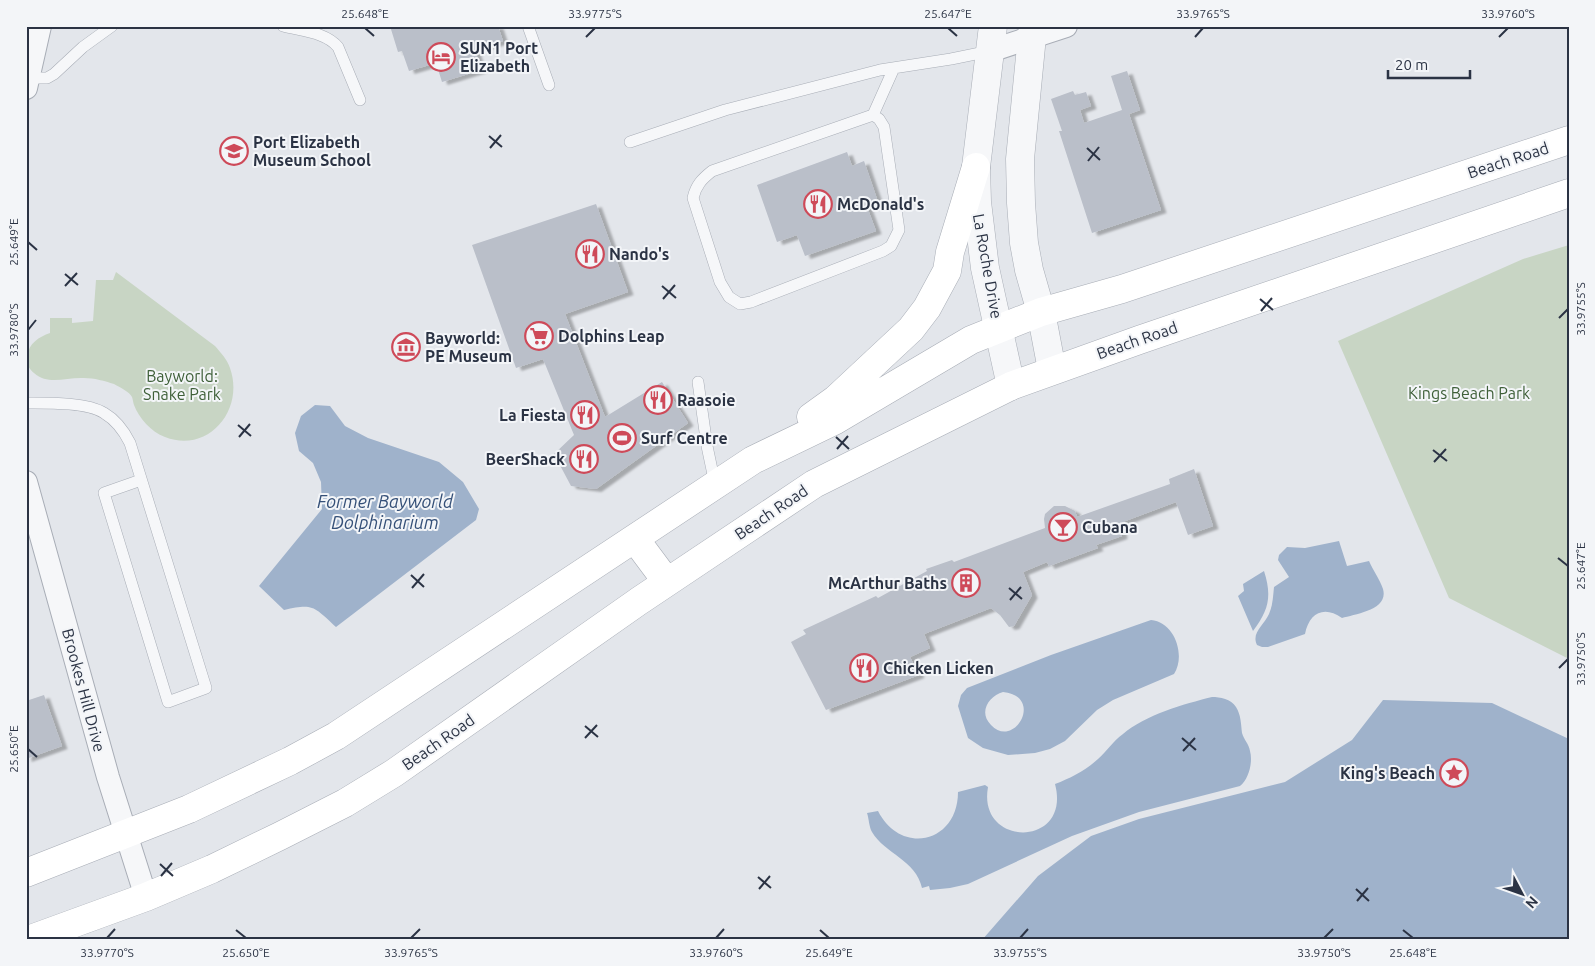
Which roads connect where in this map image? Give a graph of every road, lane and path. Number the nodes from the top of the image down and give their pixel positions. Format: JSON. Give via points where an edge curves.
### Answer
{"nodes":[{"id":1,"x":40,"y":26,"type":"edge"},
{"id":2,"x":112,"y":26,"type":"edge"},
{"id":3,"x":283,"y":26,"type":"edge"},
{"id":4,"x":528,"y":26,"type":"edge"},
{"id":5,"x":1066,"y":26,"type":"edge"},
{"id":6,"x":1032,"y":31,"type":"edge"},
{"id":7,"x":991,"y":38,"type":"edge"},
{"id":8,"x":894,"y":68,"type":"junction"},
{"id":9,"x":27,"y":83,"type":"edge"},
{"id":10,"x":549,"y":85,"type":"dead end"},
{"id":11,"x":360,"y":100,"type":"dead end"},
{"id":12,"x":872,"y":115,"type":"junction"},
{"id":13,"x":1569,"y":140,"type":"edge"},
{"id":14,"x":630,"y":142,"type":"dead end"},
{"id":15,"x":976,"y":167,"type":"junction"},
{"id":16,"x":1569,"y":193,"type":"edge"},
{"id":17,"x":1041,"y":312,"type":"junction"},
{"id":18,"x":1000,"y":329,"type":"junction"},
{"id":19,"x":1052,"y":370,"type":"junction"},
{"id":20,"x":698,"y":382,"type":"dead end"},
{"id":21,"x":1011,"y":386,"type":"junction"},
{"id":22,"x":26,"y":403,"type":"edge"},
{"id":23,"x":753,"y":460,"type":"junction"},
{"id":24,"x":142,"y":480,"type":"junction"},
{"id":25,"x":26,"y":482,"type":"edge"},
{"id":26,"x":715,"y":484,"type":"junction"},
{"id":27,"x":635,"y":539,"type":"junction"},
{"id":28,"x":667,"y":582,"type":"junction"},
{"id":29,"x":126,"y":833,"type":"junction"},
{"id":30,"x":26,"y":873,"type":"edge"},
{"id":31,"x":146,"y":897,"type":"junction"},
{"id":32,"x":28,"y":940,"type":"edge"}],
"edges":[{"from":1,"to":9,"type":"street"},
{"from":2,"to":9,"type":"lane","via":[[82,46],[54,74]]},
{"from":3,"to":11,"type":"lane","via":[[323,36],[335,43]]},
{"from":4,"to":10,"type":"lane"},
{"from":5,"to":6,"type":"street"},
{"from":6,"to":7,"type":"street"},
{"from":6,"to":17,"type":"street","via":[[1020,159],[1020,203],[1029,270]]},
{"from":7,"to":8,"type":"lane"},
{"from":7,"to":15,"type":"street","name":"La Roche Drive"},
{"from":8,"to":12,"type":"lane"},
{"from":8,"to":14,"type":"lane","via":[[725,110]]},
{"from":12,"to":12,"type":"lane","via":[[884,128],[899,230],[891,246],[751,302],[740,304],[729,297],[720,282],[693,198],[695,188],[712,171]]},
{"from":13,"to":17,"type":"main road","name":"Beach Road","via":[[1122,289]]},
{"from":15,"to":18,"type":"street","name":"La Roche Drive","via":[[980,235]]},
{"from":15,"to":23,"type":"main road","via":[[947,271],[927,308],[911,329],[836,398]]},
{"from":16,"to":19,"type":"main road","name":"Beach Road"},
{"from":17,"to":18,"type":"main road","name":"Beach Road"},
{"from":17,"to":19,"type":"street"},
{"from":18,"to":21,"type":"street","name":"La Roche Drive"},
{"from":18,"to":23,"type":"main road","name":"Beach Road","via":[[971,340],[834,421]]},
{"from":19,"to":21,"type":"main road","name":"Beach Road"},
{"from":20,"to":26,"type":"lane"},
{"from":21,"to":28,"type":"main road","name":"Beach Road","via":[[814,484]]},
{"from":22,"to":24,"type":"lane","via":[[94,408],[105,413],[124,431]]},
{"from":23,"to":26,"type":"main road","name":"Beach Road"},
{"from":24,"to":24,"type":"lane","via":[[206,688],[168,702],[104,493]]},
{"from":25,"to":29,"type":"street","name":"Brookes Hill Drive"},
{"from":26,"to":27,"type":"main road","name":"Beach Road"},
{"from":27,"to":28,"type":"main road"},
{"from":27,"to":29,"type":"main road","name":"Beach Road","via":[[336,736],[290,762],[189,809]]},
{"from":28,"to":31,"type":"main road","name":"Beach Road","via":[[345,803],[212,869]]},
{"from":29,"to":30,"type":"main road","name":"Beach Road"},
{"from":29,"to":31,"type":"street","name":"Brookes Hill Drive"},
{"from":31,"to":32,"type":"main road","name":"Beach Road"}]}
